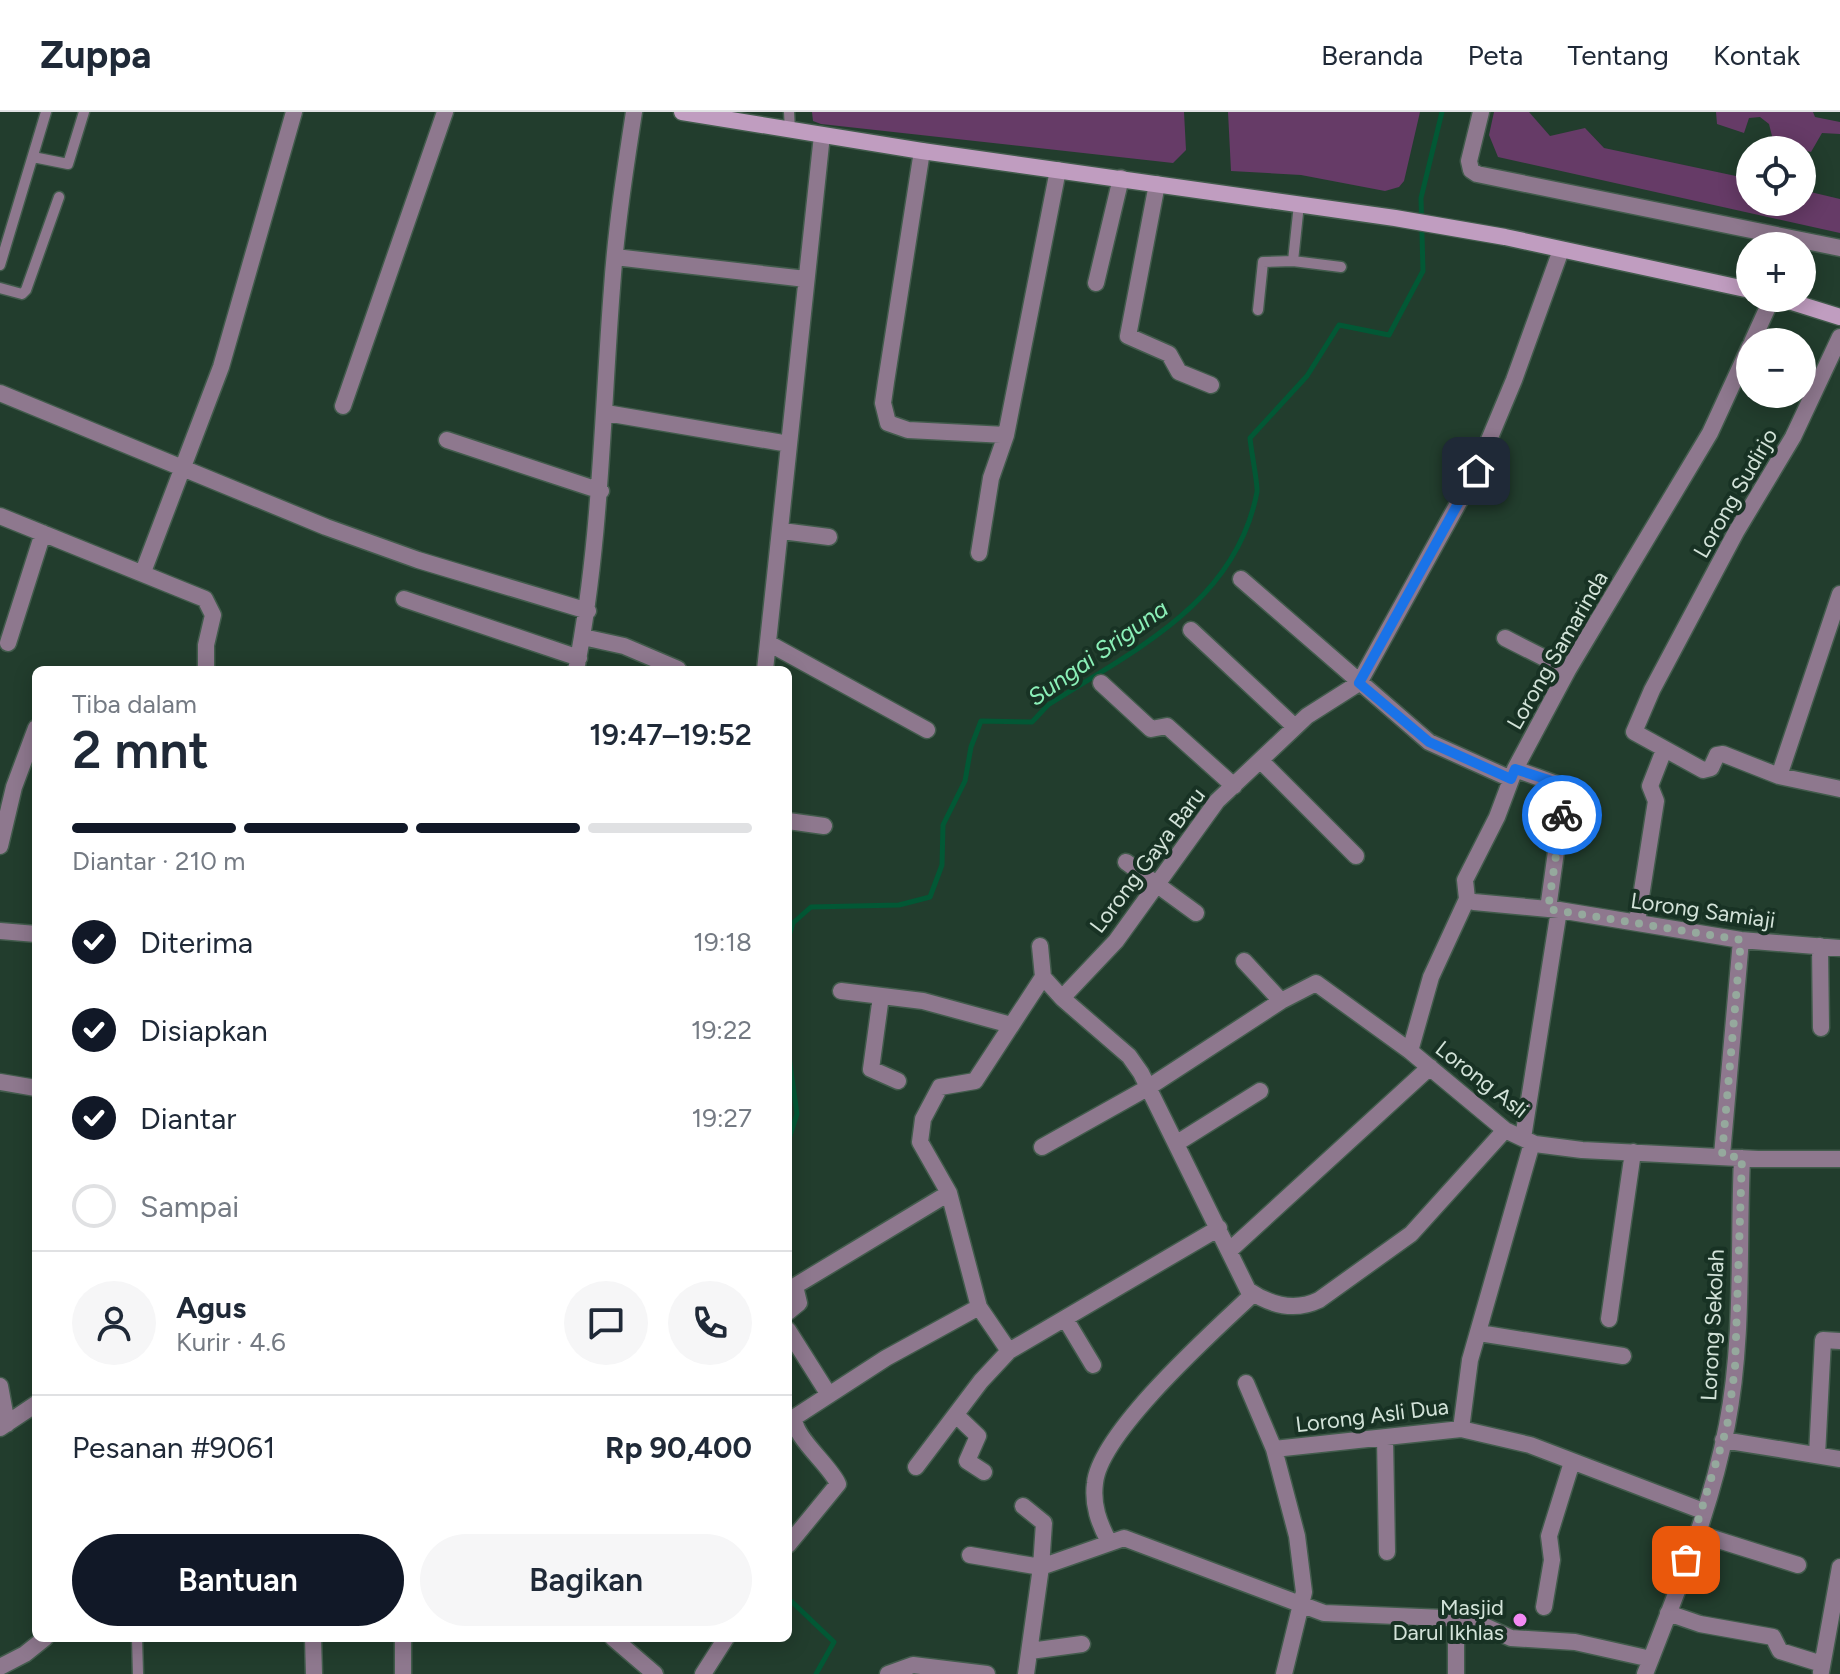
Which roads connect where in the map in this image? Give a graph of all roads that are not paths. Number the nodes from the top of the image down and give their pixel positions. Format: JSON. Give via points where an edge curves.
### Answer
{"nodes":[{"id":1,"x":46,"y":112,"type":"edge"},
{"id":2,"x":84,"y":112,"type":"edge"},
{"id":3,"x":294,"y":112,"type":"edge"},
{"id":4,"x":445,"y":112,"type":"edge"},
{"id":5,"x":634,"y":112,"type":"edge"},
{"id":6,"x":682,"y":112,"type":"edge"},
{"id":7,"x":789,"y":112,"type":"edge"},
{"id":8,"x":1481,"y":112,"type":"edge"},
{"id":9,"x":790,"y":130,"type":"junction"},
{"id":10,"x":822,"y":135,"type":"junction"},
{"id":11,"x":922,"y":151,"type":"junction"},
{"id":12,"x":33,"y":157,"type":"junction"},
{"id":13,"x":1058,"y":170,"type":"junction"},
{"id":14,"x":1121,"y":178,"type":"junction"},
{"id":15,"x":1157,"y":184,"type":"junction"},
{"id":16,"x":59,"y":197,"type":"dead end"},
{"id":17,"x":1299,"y":204,"type":"junction"},
{"id":18,"x":1840,"y":248,"type":"edge"},
{"id":19,"x":1561,"y":250,"type":"junction"},
{"id":20,"x":615,"y":257,"type":"junction"},
{"id":21,"x":1293,"y":261,"type":"junction"},
{"id":22,"x":0,"y":265,"type":"edge"},
{"id":23,"x":1341,"y":267,"type":"dead end"},
{"id":24,"x":806,"y":279,"type":"junction"},
{"id":25,"x":1096,"y":283,"type":"dead end"},
{"id":26,"x":1736,"y":287,"type":"edge"},
{"id":27,"x":0,"y":288,"type":"edge"},
{"id":28,"x":1258,"y":310,"type":"dead end"},
{"id":29,"x":1816,"y":310,"type":"edge"},
{"id":30,"x":1840,"y":317,"type":"edge"},
{"id":31,"x":1840,"y":337,"type":"edge"},
{"id":32,"x":1736,"y":377,"type":"edge"},
{"id":33,"x":1211,"y":385,"type":"dead end"},
{"id":34,"x":0,"y":393,"type":"edge"},
{"id":35,"x":343,"y":406,"type":"dead end"},
{"id":36,"x":606,"y":413,"type":"junction"},
{"id":37,"x":1006,"y":435,"type":"junction"},
{"id":38,"x":447,"y":440,"type":"dead end"},
{"id":39,"x":789,"y":444,"type":"junction"},
{"id":40,"x":183,"y":466,"type":"junction"},
{"id":41,"x":601,"y":491,"type":"junction"},
{"id":42,"x":0,"y":516,"type":"edge"},
{"id":43,"x":782,"y":531,"type":"junction"},
{"id":44,"x":43,"y":533,"type":"junction"},
{"id":45,"x":829,"y":537,"type":"dead end"},
{"id":46,"x":979,"y":553,"type":"dead end"},
{"id":47,"x":143,"y":572,"type":"junction"},
{"id":48,"x":1241,"y":579,"type":"dead end"},
{"id":49,"x":1840,"y":594,"type":"edge"},
{"id":50,"x":404,"y":599,"type":"dead end"},
{"id":51,"x":588,"y":611,"type":"junction"},
{"id":52,"x":1191,"y":630,"type":"dead end"},
{"id":53,"x":583,"y":637,"type":"junction"},
{"id":54,"x":1505,"y":638,"type":"dead end"},
{"id":55,"x":1834,"y":639,"type":"edge"},
{"id":56,"x":8,"y":643,"type":"dead end"},
{"id":57,"x":770,"y":644,"type":"junction"},
{"id":58,"x":577,"y":664,"type":"edge"},
{"id":59,"x":206,"y":666,"type":"edge"},
{"id":60,"x":671,"y":666,"type":"edge"},
{"id":61,"x":766,"y":666,"type":"edge"},
{"id":62,"x":1568,"y":670,"type":"junction"},
{"id":63,"x":1101,"y":683,"type":"dead end"},
{"id":64,"x":1359,"y":683,"type":"junction"},
{"id":65,"x":1295,"y":727,"type":"junction"},
{"id":66,"x":927,"y":730,"type":"dead end"},
{"id":67,"x":1664,"y":750,"type":"junction"},
{"id":68,"x":32,"y":752,"type":"edge"},
{"id":69,"x":1261,"y":761,"type":"junction"},
{"id":70,"x":1513,"y":774,"type":"junction"},
{"id":71,"x":1779,"y":776,"type":"junction"},
{"id":72,"x":1234,"y":786,"type":"junction"},
{"id":73,"x":1840,"y":789,"type":"edge"},
{"id":74,"x":792,"y":822,"type":"edge"},
{"id":75,"x":824,"y":826,"type":"dead end"},
{"id":76,"x":0,"y":846,"type":"edge"},
{"id":77,"x":1356,"y":856,"type":"dead end"},
{"id":78,"x":1126,"y":862,"type":"dead end"},
{"id":79,"x":1158,"y":884,"type":"junction"},
{"id":80,"x":1467,"y":899,"type":"junction"},
{"id":81,"x":1554,"y":909,"type":"junction"},
{"id":82,"x":1196,"y":913,"type":"dead end"},
{"id":83,"x":1637,"y":922,"type":"junction"},
{"id":84,"x":0,"y":931,"type":"edge"},
{"id":85,"x":32,"y":934,"type":"edge"},
{"id":86,"x":1741,"y":940,"type":"junction"},
{"id":87,"x":1040,"y":946,"type":"dead end"},
{"id":88,"x":1820,"y":946,"type":"junction"},
{"id":89,"x":1840,"y":948,"type":"edge"},
{"id":90,"x":1244,"y":961,"type":"dead end"},
{"id":91,"x":1043,"y":977,"type":"junction"},
{"id":92,"x":841,"y":991,"type":"dead end"},
{"id":93,"x":881,"y":996,"type":"junction"},
{"id":94,"x":1062,"y":998,"type":"junction"},
{"id":95,"x":1281,"y":1001,"type":"junction"},
{"id":96,"x":1011,"y":1025,"type":"junction"},
{"id":97,"x":1821,"y":1028,"type":"dead end"},
{"id":98,"x":1410,"y":1051,"type":"junction"},
{"id":99,"x":1430,"y":1067,"type":"junction"},
{"id":100,"x":898,"y":1081,"type":"dead end"},
{"id":101,"x":0,"y":1082,"type":"edge"},
{"id":102,"x":32,"y":1087,"type":"edge"},
{"id":103,"x":1149,"y":1087,"type":"junction"},
{"id":104,"x":1260,"y":1091,"type":"dead end"},
{"id":105,"x":1505,"y":1130,"type":"junction"},
{"id":106,"x":1528,"y":1140,"type":"junction"},
{"id":107,"x":1177,"y":1143,"type":"junction"},
{"id":108,"x":1042,"y":1147,"type":"dead end"},
{"id":109,"x":1633,"y":1152,"type":"junction"},
{"id":110,"x":1722,"y":1155,"type":"junction"},
{"id":111,"x":1742,"y":1158,"type":"junction"},
{"id":112,"x":1840,"y":1159,"type":"edge"},
{"id":113,"x":949,"y":1193,"type":"junction"},
{"id":114,"x":1219,"y":1228,"type":"junction"},
{"id":115,"x":1230,"y":1250,"type":"junction"},
{"id":116,"x":1253,"y":1294,"type":"junction"},
{"id":117,"x":979,"y":1307,"type":"junction"},
{"id":118,"x":792,"y":1309,"type":"edge"},
{"id":119,"x":1609,"y":1319,"type":"dead end"},
{"id":120,"x":1066,"y":1320,"type":"junction"},
{"id":121,"x":1479,"y":1333,"type":"junction"},
{"id":122,"x":792,"y":1336,"type":"edge"},
{"id":123,"x":1840,"y":1341,"type":"edge"},
{"id":124,"x":1009,"y":1351,"type":"junction"},
{"id":125,"x":1623,"y":1356,"type":"dead end"},
{"id":126,"x":1093,"y":1365,"type":"dead end"},
{"id":127,"x":1246,"y":1383,"type":"dead end"},
{"id":128,"x":0,"y":1386,"type":"edge"},
{"id":129,"x":829,"y":1395,"type":"junction"},
{"id":130,"x":32,"y":1407,"type":"edge"},
{"id":131,"x":956,"y":1415,"type":"junction"},
{"id":132,"x":3,"y":1426,"type":"edge"},
{"id":133,"x":1461,"y":1429,"type":"junction"},
{"id":134,"x":1385,"y":1438,"type":"junction"},
{"id":135,"x":1723,"y":1440,"type":"junction"},
{"id":136,"x":1274,"y":1449,"type":"junction"},
{"id":137,"x":1817,"y":1455,"type":"junction"},
{"id":138,"x":1840,"y":1459,"type":"edge"},
{"id":139,"x":1572,"y":1462,"type":"junction"},
{"id":140,"x":916,"y":1467,"type":"dead end"},
{"id":141,"x":984,"y":1472,"type":"dead end"},
{"id":142,"x":1023,"y":1506,"type":"dead end"},
{"id":143,"x":1703,"y":1511,"type":"junction"},
{"id":144,"x":1696,"y":1533,"type":"junction"},
{"id":145,"x":792,"y":1540,"type":"edge"},
{"id":146,"x":1109,"y":1542,"type":"junction"},
{"id":147,"x":1387,"y":1552,"type":"dead end"},
{"id":148,"x":970,"y":1555,"type":"dead end"},
{"id":149,"x":1798,"y":1565,"type":"dead end"},
{"id":150,"x":1041,"y":1567,"type":"junction"},
{"id":151,"x":1840,"y":1567,"type":"edge"},
{"id":152,"x":1301,"y":1606,"type":"junction"},
{"id":153,"x":1544,"y":1607,"type":"dead end"},
{"id":154,"x":1668,"y":1613,"type":"junction"},
{"id":155,"x":1456,"y":1617,"type":"junction"},
{"id":156,"x":1835,"y":1623,"type":"edge"},
{"id":157,"x":40,"y":1642,"type":"edge"},
{"id":158,"x":137,"y":1642,"type":"edge"},
{"id":159,"x":313,"y":1642,"type":"edge"},
{"id":160,"x":403,"y":1642,"type":"edge"},
{"id":161,"x":618,"y":1642,"type":"edge"},
{"id":162,"x":723,"y":1642,"type":"edge"},
{"id":163,"x":1082,"y":1644,"type":"dead end"},
{"id":164,"x":1030,"y":1651,"type":"junction"},
{"id":165,"x":0,"y":1667,"type":"edge"},
{"id":166,"x":1648,"y":1667,"type":"edge"},
{"id":167,"x":1822,"y":1669,"type":"edge"},
{"id":168,"x":138,"y":1674,"type":"edge"},
{"id":169,"x":314,"y":1674,"type":"edge"},
{"id":170,"x":403,"y":1674,"type":"edge"},
{"id":171,"x":655,"y":1674,"type":"edge"},
{"id":172,"x":703,"y":1674,"type":"edge"},
{"id":173,"x":888,"y":1674,"type":"edge"},
{"id":174,"x":987,"y":1674,"type":"edge"},
{"id":175,"x":1026,"y":1674,"type":"edge"},
{"id":176,"x":1284,"y":1674,"type":"edge"},
{"id":177,"x":1456,"y":1674,"type":"edge"}],
"edges":[{"from":1,"to":12,"type":"lane"},
{"from":2,"to":12,"type":"lane","via":[[68,164]]},
{"from":3,"to":40,"type":"street","via":[[221,367]]},
{"from":4,"to":35,"type":"street"},
{"from":5,"to":20,"type":"street"},
{"from":6,"to":9,"type":"main road"},
{"from":7,"to":9,"type":"lane"},
{"from":8,"to":18,"type":"street","via":[[1469,161],[1477,174]]},
{"from":9,"to":10,"type":"main road"},
{"from":10,"to":11,"type":"main road"},
{"from":10,"to":24,"type":"street"},
{"from":11,"to":13,"type":"main road"},
{"from":11,"to":37,"type":"street","via":[[884,414],[888,423],[908,430]]},
{"from":12,"to":22,"type":"lane"},
{"from":13,"to":14,"type":"main road"},
{"from":13,"to":37,"type":"street"},
{"from":14,"to":15,"type":"main road"},
{"from":14,"to":25,"type":"street"},
{"from":15,"to":17,"type":"main road"},
{"from":15,"to":33,"type":"street","via":[[1128,336],[1169,354],[1179,372]]},
{"from":16,"to":27,"type":"lane","via":[[26,290],[22,294]]},
{"from":17,"to":19,"type":"main road"},
{"from":17,"to":21,"type":"lane"},
{"from":19,"to":26,"type":"main road"},
{"from":19,"to":64,"type":"street","name":"Lorong Gaya Baru","via":[[1476,471]]},
{"from":20,"to":24,"type":"street"},
{"from":20,"to":36,"type":"street"},
{"from":21,"to":23,"type":"lane"},
{"from":21,"to":28,"type":"lane","via":[[1263,262]]},
{"from":24,"to":39,"type":"street"},
{"from":29,"to":30,"type":"main road"},
{"from":31,"to":67,"type":"street","name":"Lorong Sudirjo","via":[[1793,437],[1736,532],[1634,732]]},
{"from":32,"to":62,"type":"street","name":"Lorong Samarinda","via":[[1710,433]]},
{"from":34,"to":40,"type":"street"},
{"from":36,"to":39,"type":"street"},
{"from":36,"to":41,"type":"street"},
{"from":37,"to":46,"type":"street","via":[[991,478]]},
{"from":38,"to":41,"type":"street"},
{"from":39,"to":43,"type":"street"},
{"from":40,"to":47,"type":"street"},
{"from":40,"to":51,"type":"street","via":[[392,550]]},
{"from":41,"to":51,"type":"street"},
{"from":42,"to":44,"type":"street"},
{"from":43,"to":45,"type":"street"},
{"from":43,"to":57,"type":"street"},
{"from":44,"to":47,"type":"street"},
{"from":44,"to":56,"type":"street"},
{"from":47,"to":59,"type":"street","via":[[211,605]]},
{"from":48,"to":64,"type":"street"},
{"from":49,"to":55,"type":"street","via":[[1829,623]]},
{"from":50,"to":58,"type":"street"},
{"from":51,"to":53,"type":"street"},
{"from":52,"to":65,"type":"street"},
{"from":53,"to":58,"type":"street"},
{"from":53,"to":60,"type":"street","via":[[624,646]]},
{"from":54,"to":62,"type":"street"},
{"from":55,"to":71,"type":"street"},
{"from":57,"to":61,"type":"street"},
{"from":57,"to":66,"type":"street"},
{"from":62,"to":70,"type":"street","name":"Lorong Samarinda"},
{"from":63,"to":72,"type":"street","via":[[1151,729],[1167,726]]},
{"from":64,"to":65,"type":"street","name":"Lorong Gaya Baru"},
{"from":64,"to":70,"type":"street","via":[[1429,742]]},
{"from":65,"to":69,"type":"street","name":"Lorong Gaya Baru"},
{"from":67,"to":71,"type":"street","via":[[1703,770],[1723,754]]},
{"from":67,"to":83,"type":"street","via":[[1650,786],[1656,801]]},
{"from":68,"to":76,"type":"street"},
{"from":69,"to":72,"type":"street","name":"Lorong Gaya Baru"},
{"from":69,"to":77,"type":"street"},
{"from":70,"to":80,"type":"street","name":"Lorong Samarinda","via":[[1465,880]]},
{"from":70,"to":81,"type":"street","name":"Lorong Asli Dua","via":[[1565,787]]},
{"from":71,"to":73,"type":"street"},
{"from":72,"to":79,"type":"street","name":"Lorong Gaya Baru","via":[[1217,801]]},
{"from":74,"to":75,"type":"street"},
{"from":78,"to":79,"type":"street"},
{"from":79,"to":82,"type":"street"},
{"from":79,"to":94,"type":"street","name":"Lorong Gaya Baru","via":[[1116,941]]},
{"from":80,"to":81,"type":"street"},
{"from":80,"to":98,"type":"street","name":"Lorong Samarinda","via":[[1431,977]]},
{"from":81,"to":83,"type":"street","name":"Lorong Samiaji"},
{"from":81,"to":106,"type":"street","name":"Lorong Asli Dua"},
{"from":83,"to":86,"type":"street","name":"Lorong Samiaji"},
{"from":84,"to":85,"type":"street"},
{"from":86,"to":88,"type":"street","name":"Lorong Samiaji"},
{"from":86,"to":110,"type":"street"},
{"from":87,"to":91,"type":"street"},
{"from":88,"to":89,"type":"street","name":"Lorong Samiaji"},
{"from":88,"to":97,"type":"street"},
{"from":90,"to":95,"type":"street"},
{"from":91,"to":94,"type":"street"},
{"from":91,"to":96,"type":"street"},
{"from":92,"to":93,"type":"street"},
{"from":93,"to":96,"type":"street","via":[[923,1001]]},
{"from":93,"to":100,"type":"street","via":[[871,1069]]},
{"from":94,"to":103,"type":"street","via":[[1129,1056]]},
{"from":95,"to":98,"type":"street","name":"Lorong Asli","via":[[1316,983]]},
{"from":95,"to":103,"type":"street","name":"Lorong Asli"},
{"from":96,"to":113,"type":"street","via":[[975,1081],[940,1087],[919,1131]]},
{"from":98,"to":99,"type":"street","name":"Lorong Asli"},
{"from":99,"to":105,"type":"street","name":"Lorong Asli"},
{"from":99,"to":115,"type":"street"},
{"from":101,"to":102,"type":"street"},
{"from":103,"to":107,"type":"street"},
{"from":103,"to":108,"type":"street","name":"Lorong Asli"},
{"from":104,"to":107,"type":"street"},
{"from":105,"to":106,"type":"street","name":"Lorong Asli"},
{"from":105,"to":116,"type":"street","via":[[1411,1234],[1319,1300],[1283,1306]]},
{"from":106,"to":109,"type":"street","name":"Lorong Asli"},
{"from":106,"to":121,"type":"street","name":"Lorong Asli Dua"},
{"from":107,"to":114,"type":"street"},
{"from":109,"to":110,"type":"street","name":"Lorong Asli"},
{"from":109,"to":119,"type":"street"},
{"from":110,"to":111,"type":"street","name":"Lorong Asli"},
{"from":111,"to":112,"type":"street","name":"Lorong Asli"},
{"from":111,"to":135,"type":"street","name":"Lorong Sekolah","via":[[1735,1368]]},
{"from":113,"to":117,"type":"street"},
{"from":113,"to":118,"type":"street","via":[[794,1287],[799,1303]]},
{"from":114,"to":115,"type":"street"},
{"from":114,"to":120,"type":"street"},
{"from":115,"to":116,"type":"street"},
{"from":116,"to":146,"type":"street","via":[[1162,1385],[1110,1448],[1095,1480],[1097,1520]]},
{"from":117,"to":124,"type":"street"},
{"from":117,"to":129,"type":"street"},
{"from":120,"to":124,"type":"street"},
{"from":120,"to":126,"type":"street"},
{"from":121,"to":125,"type":"street"},
{"from":121,"to":133,"type":"street","name":"Lorong Asli Dua"},
{"from":122,"to":129,"type":"street"},
{"from":123,"to":137,"type":"street","via":[[1823,1340]]},
{"from":124,"to":131,"type":"street"},
{"from":127,"to":136,"type":"street"},
{"from":128,"to":132,"type":"street"},
{"from":129,"to":145,"type":"street","via":[[795,1417],[793,1424],[838,1484]]},
{"from":130,"to":132,"type":"street"},
{"from":131,"to":140,"type":"street"},
{"from":131,"to":141,"type":"street","via":[[978,1436],[967,1461]]},
{"from":133,"to":134,"type":"street","name":"Lorong Asli Dua"},
{"from":133,"to":139,"type":"street","via":[[1530,1445]]},
{"from":134,"to":136,"type":"street","name":"Lorong Asli Dua"},
{"from":134,"to":147,"type":"street"},
{"from":135,"to":137,"type":"street"},
{"from":135,"to":143,"type":"street","name":"Lorong Sekolah"},
{"from":136,"to":152,"type":"street","name":"Lorong Asli Dua","via":[[1297,1536]]},
{"from":137,"to":138,"type":"street"},
{"from":139,"to":143,"type":"street"},
{"from":139,"to":153,"type":"street","via":[[1549,1536],[1552,1560]]},
{"from":142,"to":150,"type":"street","via":[[1044,1523]]},
{"from":143,"to":144,"type":"street","name":"Lorong Sekolah"},
{"from":144,"to":149,"type":"street"},
{"from":144,"to":154,"type":"street","name":"Lorong Sekolah"},
{"from":146,"to":150,"type":"street"},
{"from":146,"to":152,"type":"street","via":[[1130,1538]]},
{"from":148,"to":150,"type":"street"},
{"from":150,"to":164,"type":"street"},
{"from":151,"to":156,"type":"street"},
{"from":152,"to":155,"type":"street","via":[[1355,1615]]},
{"from":152,"to":176,"type":"street","name":"Lorong Asli Dua"},
{"from":154,"to":166,"type":"street","name":"Lorong Sekolah"},
{"from":154,"to":167,"type":"street","via":[[1773,1637],[1780,1651]]},
{"from":155,"to":166,"type":"street","via":[[1511,1638],[1575,1642]]},
{"from":155,"to":177,"type":"street"},
{"from":156,"to":167,"type":"street"},
{"from":157,"to":165,"type":"street"},
{"from":158,"to":168,"type":"lane"},
{"from":159,"to":169,"type":"street"},
{"from":160,"to":170,"type":"street"},
{"from":161,"to":171,"type":"street"},
{"from":162,"to":172,"type":"street"},
{"from":163,"to":164,"type":"street"},
{"from":164,"to":175,"type":"street"},
{"from":173,"to":174,"type":"street","via":[[913,1665]]}]}
